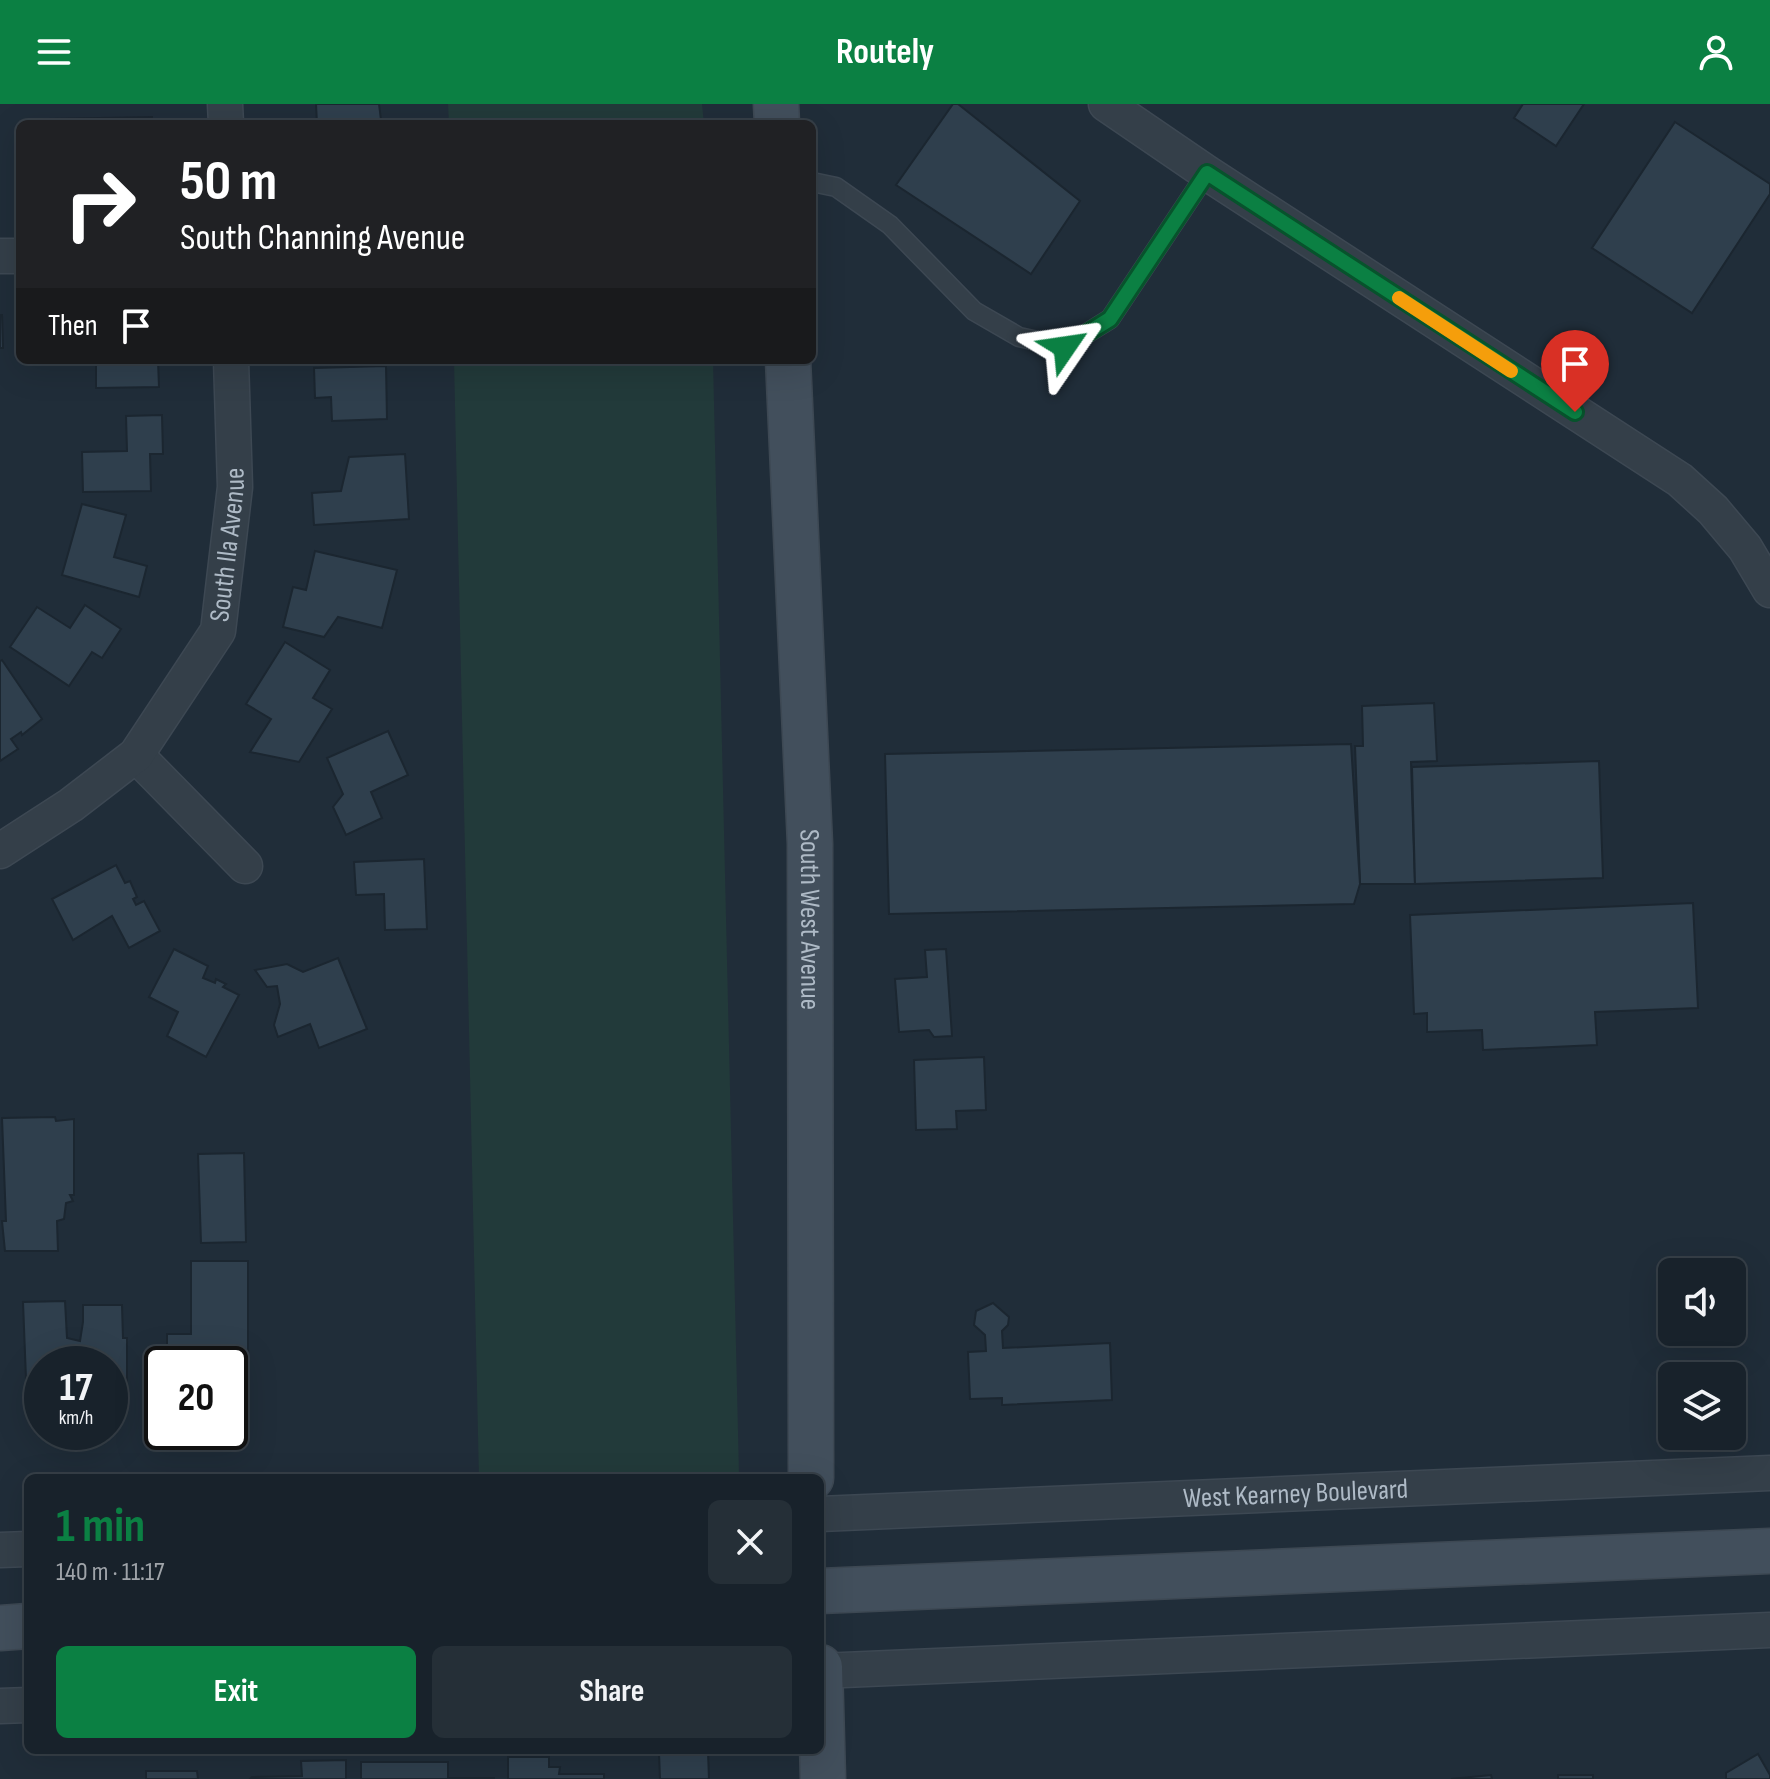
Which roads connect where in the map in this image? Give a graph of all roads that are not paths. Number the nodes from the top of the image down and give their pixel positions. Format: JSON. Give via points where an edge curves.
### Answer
{"nodes":[{"id":1,"x":1106,"y":104,"type":"edge"},
{"id":2,"x":1207,"y":173,"type":"junction"},
{"id":3,"x":816,"y":183,"type":"edge"},
{"id":4,"x":231,"y":364,"type":"edge"},
{"id":5,"x":788,"y":364,"type":"edge"},
{"id":6,"x":1770,"y":590,"type":"edge"},
{"id":7,"x":136,"y":755,"type":"junction"},
{"id":8,"x":0,"y":851,"type":"edge"},
{"id":9,"x":245,"y":866,"type":"dead end"},
{"id":10,"x":1770,"y":1473,"type":"edge"},
{"id":11,"x":811,"y":1474,"type":"edge"},
{"id":12,"x":824,"y":1514,"type":"edge"},
{"id":13,"x":24,"y":1549,"type":"edge"},
{"id":14,"x":0,"y":1550,"type":"edge"},
{"id":15,"x":1770,"y":1551,"type":"edge"},
{"id":16,"x":824,"y":1591,"type":"edge"},
{"id":17,"x":24,"y":1626,"type":"edge"},
{"id":18,"x":0,"y":1628,"type":"edge"},
{"id":19,"x":1770,"y":1630,"type":"edge"},
{"id":20,"x":824,"y":1670,"type":"edge"},
{"id":21,"x":24,"y":1705,"type":"edge"},
{"id":22,"x":0,"y":1706,"type":"edge"},
{"id":23,"x":822,"y":1754,"type":"edge"},
{"id":24,"x":823,"y":1779,"type":"edge"}],
"edges":[{"from":1,"to":2,"type":"street"},
{"from":2,"to":3,"type":"lane","via":[[1110,319],[1065,347],[1019,337],[974,311],[890,225],[836,187]]},
{"from":2,"to":6,"type":"street","via":[[1680,480],[1745,548]]},
{"from":4,"to":7,"type":"street","name":"South Ila Avenue","via":[[235,487],[218,631]]},
{"from":5,"to":11,"type":"street","name":"South West Avenue","via":[[810,844]]},
{"from":7,"to":8,"type":"street","name":"South Ila Avenue"},
{"from":7,"to":9,"type":"street"},
{"from":10,"to":12,"type":"street","name":"West Kearney Boulevard"},
{"from":13,"to":14,"type":"street"},
{"from":15,"to":16,"type":"street"},
{"from":17,"to":18,"type":"street"},
{"from":19,"to":20,"type":"street"},
{"from":21,"to":22,"type":"street"},
{"from":23,"to":24,"type":"street"}]}
